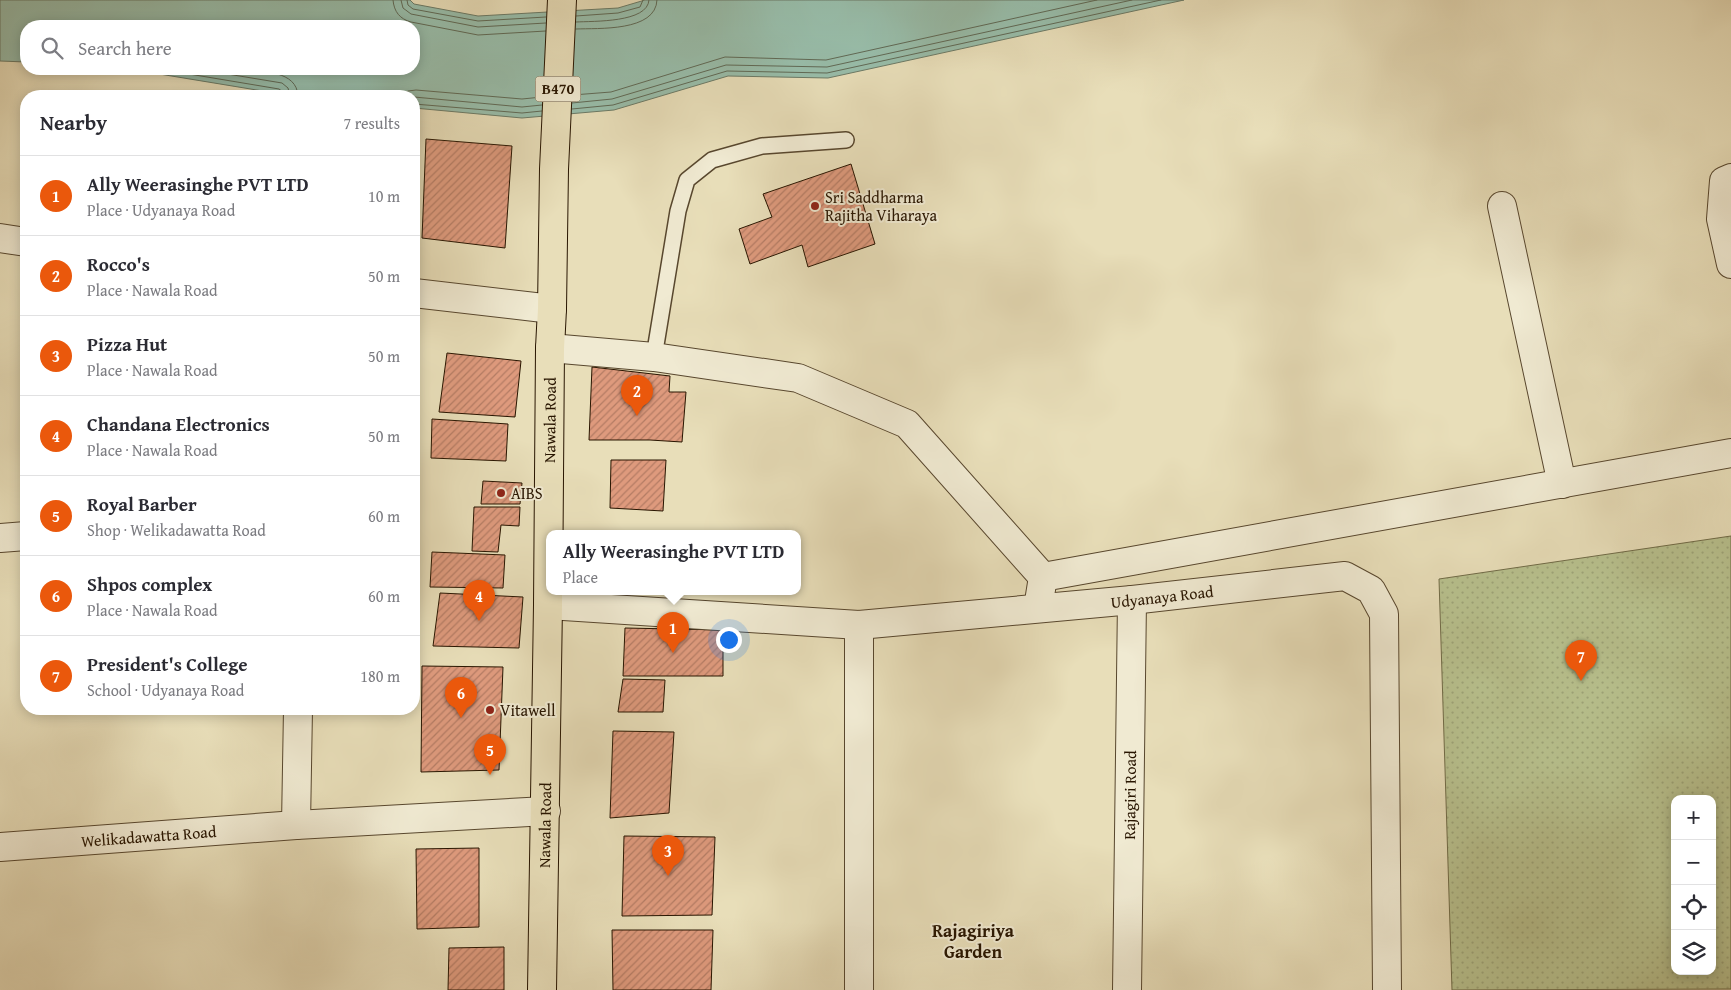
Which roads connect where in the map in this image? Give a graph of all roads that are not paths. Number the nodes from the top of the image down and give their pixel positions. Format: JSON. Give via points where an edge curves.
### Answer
{"nodes":[{"id":1,"x":562,"y":5,"type":"edge"},
{"id":2,"x":846,"y":140,"type":"dead end"},
{"id":3,"x":1731,"y":178,"type":"edge"},
{"id":4,"x":1502,"y":206,"type":"dead end"},
{"id":5,"x":0,"y":238,"type":"edge"},
{"id":6,"x":20,"y":241,"type":"edge"},
{"id":7,"x":1731,"y":264,"type":"edge"},
{"id":8,"x":420,"y":294,"type":"edge"},
{"id":9,"x":552,"y":309,"type":"junction"},
{"id":10,"x":550,"y":348,"type":"junction"},
{"id":11,"x":654,"y":357,"type":"junction"},
{"id":12,"x":1731,"y":453,"type":"edge"},
{"id":13,"x":1562,"y":484,"type":"junction"},
{"id":14,"x":549,"y":530,"type":"edge"},
{"id":15,"x":20,"y":536,"type":"edge"},
{"id":16,"x":0,"y":538,"type":"edge"},
{"id":17,"x":1043,"y":577,"type":"junction"},
{"id":18,"x":548,"y":595,"type":"edge"},
{"id":19,"x":1132,"y":600,"type":"junction"},
{"id":20,"x":548,"y":605,"type":"junction"},
{"id":21,"x":1038,"y":608,"type":"junction"},
{"id":22,"x":860,"y":625,"type":"junction"},
{"id":23,"x":298,"y":715,"type":"edge"},
{"id":24,"x":546,"y":811,"type":"junction"},
{"id":25,"x":296,"y":825,"type":"junction"},
{"id":26,"x":0,"y":847,"type":"edge"},
{"id":27,"x":542,"y":990,"type":"edge"},
{"id":28,"x":859,"y":990,"type":"edge"},
{"id":29,"x":1126,"y":990,"type":"edge"},
{"id":30,"x":1387,"y":990,"type":"edge"}],
"edges":[{"from":1,"to":9,"type":"main road","name":"Nawala Road","number":"B470","via":[[554,169]]},
{"from":2,"to":11,"type":"lane","via":[[762,146],[712,160],[687,180],[678,211]]},
{"from":3,"to":7,"type":"street","via":[[1724,181],[1721,219]]},
{"from":4,"to":13,"type":"street"},
{"from":5,"to":6,"type":"street"},
{"from":8,"to":9,"type":"street"},
{"from":9,"to":10,"type":"main road","name":"Nawala Road","number":"B470"},
{"from":10,"to":11,"type":"street"},
{"from":10,"to":14,"type":"main road","name":"Nawala Road","number":"B470"},
{"from":11,"to":17,"type":"street","via":[[798,378],[907,424]]},
{"from":12,"to":13,"type":"street"},
{"from":13,"to":17,"type":"street"},
{"from":15,"to":16,"type":"street"},
{"from":17,"to":21,"type":"street"},
{"from":18,"to":20,"type":"main road","name":"Nawala Road","number":"B470"},
{"from":19,"to":21,"type":"street","name":"Udyanaya Road"},
{"from":19,"to":29,"type":"street","name":"Rajagiri Road"},
{"from":19,"to":30,"type":"street","name":"Udyanaya Road","via":[[1346,576],[1371,590],[1384,614]]},
{"from":20,"to":22,"type":"street","name":"Udyanaya Road"},
{"from":20,"to":24,"type":"main road","name":"Nawala Road","number":"B470"},
{"from":21,"to":22,"type":"street","name":"Udyanaya Road"},
{"from":22,"to":28,"type":"street"},
{"from":23,"to":25,"type":"street"},
{"from":24,"to":25,"type":"street","name":"Welikadawatta Road"},
{"from":24,"to":27,"type":"main road","name":"Nawala Road","number":"B470"},
{"from":25,"to":26,"type":"street","name":"Welikadawatta Road"}]}
